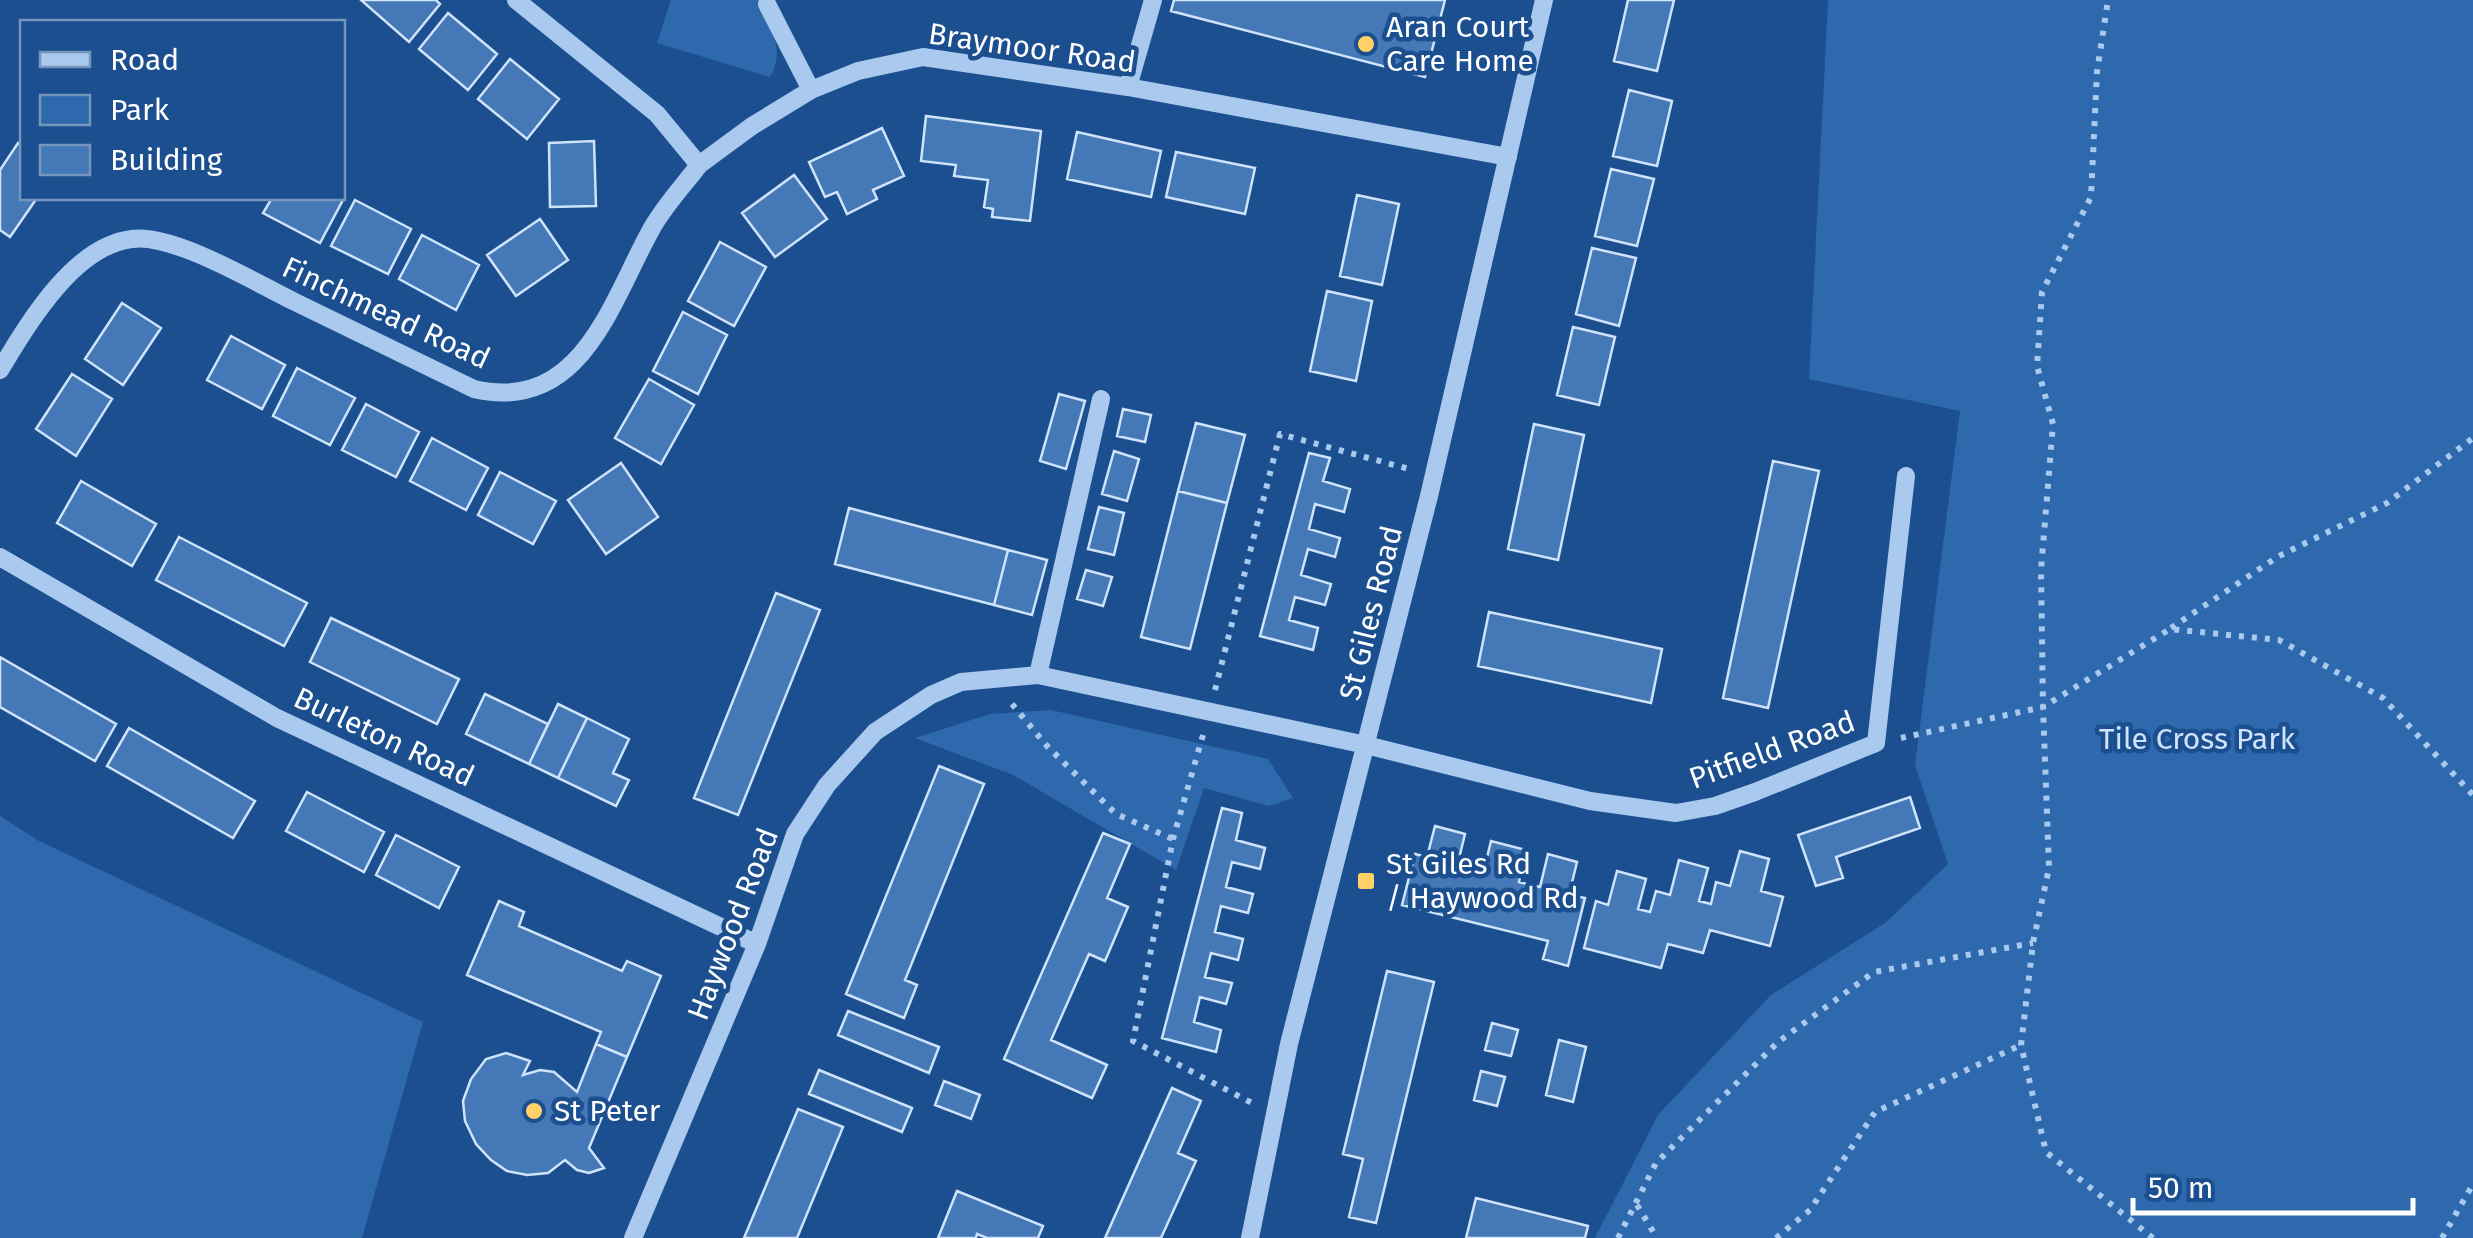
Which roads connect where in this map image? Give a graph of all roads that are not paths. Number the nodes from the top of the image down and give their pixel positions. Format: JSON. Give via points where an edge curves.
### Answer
{"nodes":[{"id":1,"x":516,"y":0,"type":"edge"},
{"id":2,"x":1152,"y":0,"type":"edge"},
{"id":3,"x":1544,"y":0,"type":"edge"},
{"id":4,"x":767,"y":4,"type":"dead end"},
{"id":5,"x":1128,"y":87,"type":"junction"},
{"id":6,"x":811,"y":90,"type":"junction"},
{"id":7,"x":1508,"y":158,"type":"junction"},
{"id":8,"x":699,"y":165,"type":"junction"},
{"id":9,"x":0,"y":370,"type":"edge"},
{"id":10,"x":1101,"y":399,"type":"dead end"},
{"id":11,"x":1906,"y":476,"type":"dead end"},
{"id":12,"x":0,"y":557,"type":"edge"},
{"id":13,"x":1038,"y":675,"type":"junction"},
{"id":14,"x":1366,"y":745,"type":"junction"},
{"id":15,"x":757,"y":944,"type":"junction"},
{"id":16,"x":633,"y":1238,"type":"edge"},
{"id":17,"x":1250,"y":1238,"type":"edge"}],
"edges":[{"from":1,"to":8,"type":"street","via":[[657,114]]},
{"from":2,"to":5,"type":"street"},
{"from":3,"to":7,"type":"street","name":"St Giles Road"},
{"from":4,"to":6,"type":"street"},
{"from":5,"to":6,"type":"street","name":"Braymoor Road","via":[[923,57],[858,70]]},
{"from":5,"to":7,"type":"street","name":"Braymoor Road"},
{"from":6,"to":8,"type":"street","name":"Braymoor Road"},
{"from":7,"to":14,"type":"street","name":"St Giles Road"},
{"from":8,"to":9,"type":"street","name":"Finchmead Road","via":[[654,224],[590,347],[534,388],[502,395],[474,389],[188,250],[133,238],[76,265]]},
{"from":10,"to":13,"type":"street"},
{"from":11,"to":14,"type":"street","name":"Pitfield Road","via":[[1876,744],[1742,797],[1676,813],[1590,802]]},
{"from":12,"to":15,"type":"street","name":"Burleton Road","via":[[277,718]]},
{"from":13,"to":14,"type":"street","name":"Haywood Road"},
{"from":13,"to":15,"type":"street","name":"Haywood Road","via":[[961,682],[875,732],[827,785],[795,834]]},
{"from":14,"to":17,"type":"street","name":"St Giles Road","via":[[1289,1044]]},
{"from":15,"to":16,"type":"street","name":"Haywood Road"}]}
